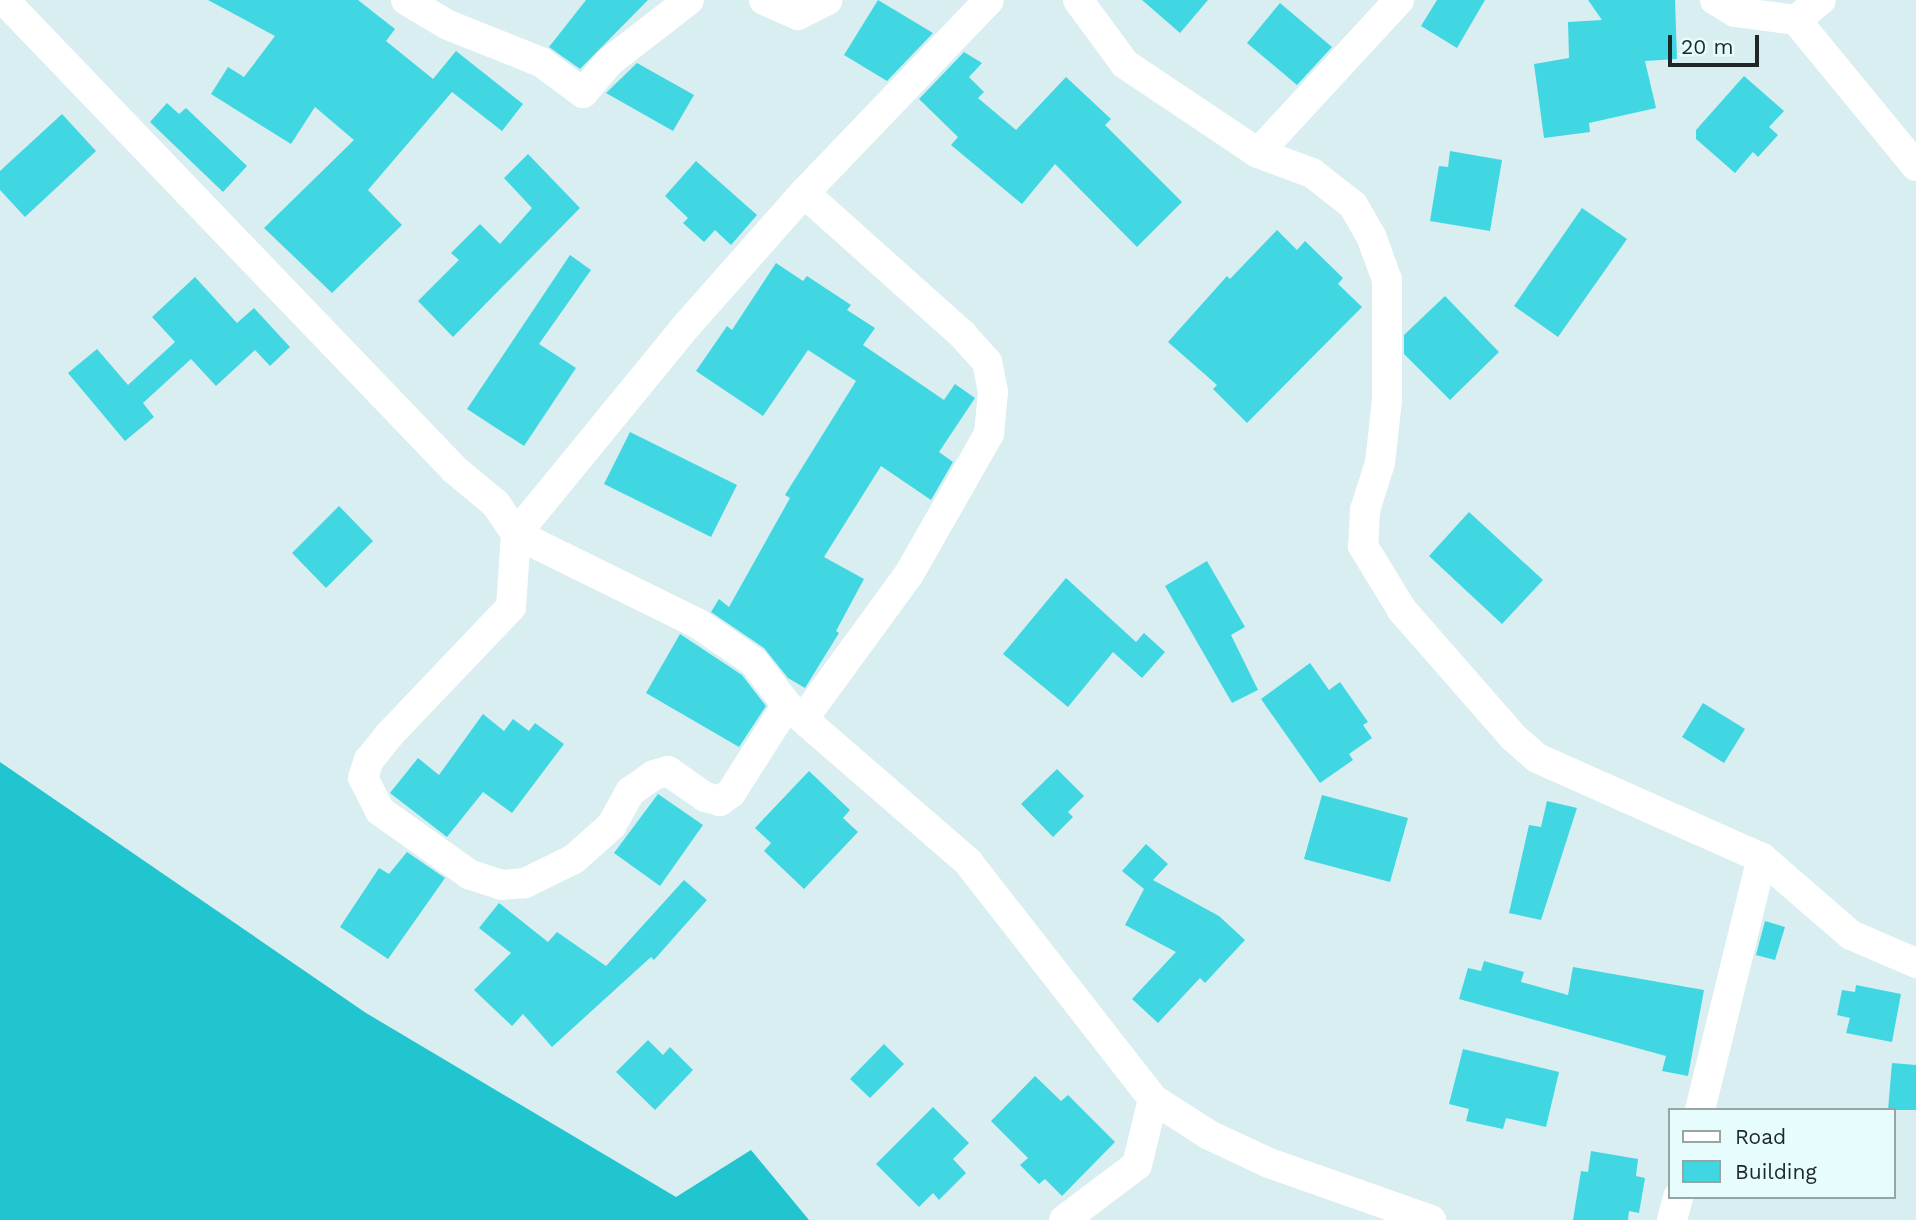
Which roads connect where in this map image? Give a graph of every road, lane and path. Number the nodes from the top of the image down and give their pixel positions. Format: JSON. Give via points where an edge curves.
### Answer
{"nodes":[{"id":1,"x":4,"y":0,"type":"edge"},
{"id":2,"x":406,"y":0,"type":"edge"},
{"id":3,"x":689,"y":0,"type":"edge"},
{"id":4,"x":764,"y":0,"type":"edge"},
{"id":5,"x":828,"y":0,"type":"edge"},
{"id":6,"x":989,"y":0,"type":"edge"},
{"id":7,"x":1078,"y":0,"type":"edge"},
{"id":8,"x":1399,"y":0,"type":"edge"},
{"id":9,"x":1715,"y":0,"type":"edge"},
{"id":10,"x":1821,"y":0,"type":"edge"},
{"id":11,"x":1796,"y":20,"type":"junction"},
{"id":12,"x":1258,"y":153,"type":"junction"},
{"id":13,"x":1916,"y":166,"type":"edge"},
{"id":14,"x":804,"y":193,"type":"junction"},
{"id":15,"x":516,"y":534,"type":"junction"},
{"id":16,"x":796,"y":711,"type":"junction"},
{"id":17,"x":1762,"y":858,"type":"junction"},
{"id":18,"x":1916,"y":963,"type":"edge"},
{"id":19,"x":1153,"y":1099,"type":"junction"},
{"id":20,"x":1700,"y":1108,"type":"edge"},
{"id":21,"x":1677,"y":1199,"type":"edge"},
{"id":22,"x":1064,"y":1220,"type":"edge"},
{"id":23,"x":1431,"y":1220,"type":"edge"},
{"id":24,"x":1672,"y":1220,"type":"edge"}],
"edges":[{"from":1,"to":15,"type":"street","via":[[455,470],[496,504]]},
{"from":2,"to":3,"type":"street","via":[[447,25],[541,62],[583,93],[609,62]]},
{"from":4,"to":5,"type":"street","via":[[799,15]]},
{"from":6,"to":14,"type":"street"},
{"from":7,"to":12,"type":"street","via":[[1125,64]]},
{"from":8,"to":12,"type":"street"},
{"from":9,"to":11,"type":"street","via":[[1735,12]]},
{"from":10,"to":11,"type":"street"},
{"from":11,"to":13,"type":"street"},
{"from":12,"to":17,"type":"street","via":[[1312,173],[1353,205],[1371,236],[1387,280],[1387,400],[1380,463],[1365,510],[1363,546],[1402,610],[1513,737],[1537,758]]},
{"from":14,"to":15,"type":"street","via":[[688,324]]},
{"from":14,"to":16,"type":"street","via":[[963,335],[986,362],[993,392],[989,434],[909,574]]},
{"from":15,"to":16,"type":"street","via":[[697,622],[754,662]]},
{"from":15,"to":16,"type":"street","via":[[510,607],[389,735],[369,760],[362,778],[380,811],[469,874],[502,885],[525,883],[574,859],[612,825],[630,792],[654,775],[668,771],[705,797],[720,801]]},
{"from":16,"to":19,"type":"street","via":[[968,862]]},
{"from":17,"to":18,"type":"street","via":[[1851,936]]},
{"from":17,"to":20,"type":"street"},
{"from":19,"to":22,"type":"street","via":[[1137,1165]]},
{"from":19,"to":23,"type":"street","via":[[1209,1135],[1269,1163]]},
{"from":21,"to":24,"type":"street"}]}
